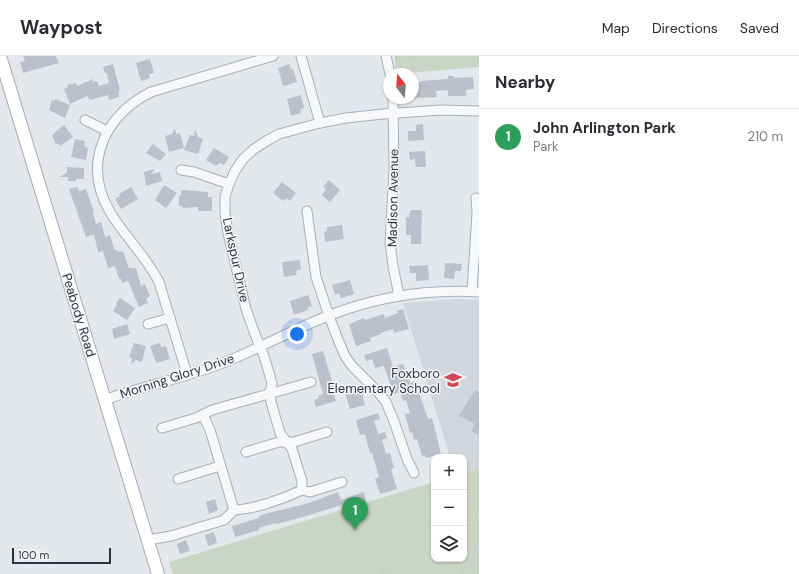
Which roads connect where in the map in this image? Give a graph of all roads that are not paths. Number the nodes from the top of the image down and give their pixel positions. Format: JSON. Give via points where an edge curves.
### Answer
{"nodes":[{"id":1,"x":0,"y":56,"type":"edge"},
{"id":2,"x":273,"y":56,"type":"edge"},
{"id":3,"x":301,"y":56,"type":"edge"},
{"id":4,"x":390,"y":57,"type":"edge"},
{"id":5,"x":390,"y":68,"type":"edge"},
{"id":6,"x":393,"y":104,"type":"edge"},
{"id":7,"x":479,"y":111,"type":"edge"},
{"id":8,"x":393,"y":113,"type":"junction"},
{"id":9,"x":85,"y":120,"type":"dead end"},
{"id":10,"x":320,"y":123,"type":"junction"},
{"id":11,"x":107,"y":131,"type":"junction"},
{"id":12,"x":181,"y":170,"type":"dead end"},
{"id":13,"x":229,"y":184,"type":"junction"},
{"id":14,"x":476,"y":198,"type":"dead end"},
{"id":15,"x":307,"y":211,"type":"dead end"},
{"id":16,"x":476,"y":292,"type":"edge"},
{"id":17,"x":399,"y":296,"type":"junction"},
{"id":18,"x":328,"y":316,"type":"junction"},
{"id":19,"x":170,"y":318,"type":"junction"},
{"id":20,"x":148,"y":324,"type":"dead end"},
{"id":21,"x":260,"y":346,"type":"junction"},
{"id":22,"x":187,"y":374,"type":"junction"},
{"id":23,"x":311,"y":382,"type":"dead end"},
{"id":24,"x":270,"y":393,"type":"junction"},
{"id":25,"x":104,"y":400,"type":"junction"},
{"id":26,"x":203,"y":415,"type":"junction"},
{"id":27,"x":162,"y":428,"type":"dead end"},
{"id":28,"x":327,"y":432,"type":"dead end"},
{"id":29,"x":287,"y":442,"type":"junction"},
{"id":30,"x":246,"y":452,"type":"dead end"},
{"id":31,"x":220,"y":466,"type":"junction"},
{"id":32,"x":414,"y":473,"type":"dead end"},
{"id":33,"x":178,"y":479,"type":"dead end"},
{"id":34,"x":342,"y":482,"type":"dead end"},
{"id":35,"x":302,"y":490,"type":"junction"},
{"id":36,"x":234,"y":510,"type":"junction"},
{"id":37,"x":148,"y":540,"type":"junction"},
{"id":38,"x":158,"y":574,"type":"edge"}],
"edges":[{"from":1,"to":25,"type":"main road","name":"Peabody Road"},
{"from":2,"to":11,"type":"street","via":[[151,92],[124,110]]},
{"from":3,"to":10,"type":"street"},
{"from":4,"to":5,"type":"street"},
{"from":6,"to":8,"type":"street","name":"Madison Avenue"},
{"from":7,"to":8,"type":"street","name":"Larkspur Drive"},
{"from":8,"to":10,"type":"street","name":"Larkspur Drive"},
{"from":8,"to":17,"type":"street","name":"Madison Avenue","via":[[394,169],[390,242]]},
{"from":9,"to":11,"type":"street"},
{"from":10,"to":13,"type":"street","name":"Larkspur Drive","via":[[279,134],[254,149],[243,159]]},
{"from":11,"to":19,"type":"street","via":[[98,161],[102,195],[114,217],[154,271]]},
{"from":12,"to":13,"type":"street"},
{"from":13,"to":21,"type":"street","name":"Larkspur Drive","via":[[225,205],[227,227],[246,309]]},
{"from":14,"to":16,"type":"street"},
{"from":15,"to":18,"type":"street","via":[[316,277]]},
{"from":16,"to":17,"type":"street","name":"Morning Glory Drive","via":[[444,291]]},
{"from":17,"to":18,"type":"street","name":"Morning Glory Drive"},
{"from":18,"to":21,"type":"street","name":"Morning Glory Drive"},
{"from":18,"to":32,"type":"street","via":[[345,356],[386,402]]},
{"from":19,"to":20,"type":"street"},
{"from":19,"to":22,"type":"street"},
{"from":21,"to":22,"type":"street","name":"Morning Glory Drive","via":[[222,363]]},
{"from":21,"to":24,"type":"street","name":"Larkspur Drive","via":[[272,383]]},
{"from":22,"to":25,"type":"street","name":"Morning Glory Drive"},
{"from":23,"to":24,"type":"street"},
{"from":24,"to":26,"type":"street"},
{"from":24,"to":29,"type":"street","name":"Larkspur Drive","via":[[280,433]]},
{"from":25,"to":37,"type":"main road","name":"Peabody Road"},
{"from":26,"to":27,"type":"street"},
{"from":26,"to":31,"type":"street"},
{"from":28,"to":29,"type":"street"},
{"from":29,"to":30,"type":"street"},
{"from":29,"to":35,"type":"street","name":"Larkspur Drive","via":[[292,449],[302,480]]},
{"from":31,"to":33,"type":"street"},
{"from":31,"to":36,"type":"street"},
{"from":34,"to":35,"type":"street","via":[[310,492]]},
{"from":35,"to":36,"type":"street","via":[[290,496]]},
{"from":36,"to":37,"type":"street","via":[[224,520]]},
{"from":37,"to":38,"type":"main road","name":"Peabody Road"}]}
